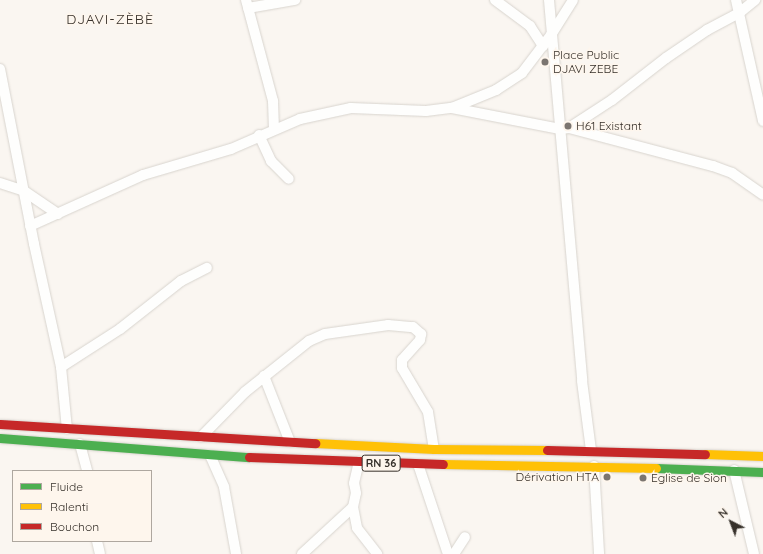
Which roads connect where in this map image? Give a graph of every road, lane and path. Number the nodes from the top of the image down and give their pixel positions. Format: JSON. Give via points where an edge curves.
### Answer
{"nodes":[{"id":1,"x":295,"y":0,"type":"edge"},
{"id":2,"x":495,"y":0,"type":"edge"},
{"id":3,"x":549,"y":0,"type":"edge"},
{"id":4,"x":573,"y":0,"type":"edge"},
{"id":5,"x":736,"y":0,"type":"edge"},
{"id":6,"x":755,"y":0,"type":"edge"},
{"id":7,"x":247,"y":4,"type":"edge"},
{"id":8,"x":739,"y":13,"type":"junction"},
{"id":9,"x":551,"y":35,"type":"junction"},
{"id":10,"x":542,"y":46,"type":"junction"},
{"id":11,"x":0,"y":69,"type":"edge"},
{"id":12,"x":452,"y":108,"type":"junction"},
{"id":13,"x":763,"y":121,"type":"edge"},
{"id":14,"x":274,"y":129,"type":"junction"},
{"id":15,"x":565,"y":129,"type":"junction"},
{"id":16,"x":259,"y":136,"type":"junction"},
{"id":17,"x":290,"y":179,"type":"dead end"},
{"id":18,"x":0,"y":183,"type":"edge"},
{"id":19,"x":24,"y":191,"type":"junction"},
{"id":20,"x":763,"y":195,"type":"edge"},
{"id":21,"x":58,"y":214,"type":"junction"},
{"id":22,"x":30,"y":226,"type":"junction"},
{"id":23,"x":207,"y":268,"type":"dead end"},
{"id":24,"x":61,"y":367,"type":"junction"},
{"id":25,"x":264,"y":376,"type":"junction"},
{"id":26,"x":0,"y":424,"type":"edge"},
{"id":27,"x":67,"y":429,"type":"junction"},
{"id":28,"x":201,"y":437,"type":"junction"},
{"id":29,"x":0,"y":438,"type":"edge"},
{"id":30,"x":290,"y":442,"type":"junction"},
{"id":31,"x":80,"y":444,"type":"junction"},
{"id":32,"x":434,"y":449,"type":"junction"},
{"id":33,"x":591,"y":450,"type":"junction"},
{"id":34,"x":210,"y":454,"type":"junction"},
{"id":35,"x":763,"y":456,"type":"edge"},
{"id":36,"x":359,"y":462,"type":"junction"},
{"id":37,"x":418,"y":464,"type":"junction"},
{"id":38,"x":594,"y":466,"type":"junction"},
{"id":39,"x":87,"y":470,"type":"edge"},
{"id":40,"x":734,"y":470,"type":"junction"},
{"id":41,"x":763,"y":472,"type":"edge"},
{"id":42,"x":353,"y":507,"type":"junction"},
{"id":43,"x":465,"y":536,"type":"dead end"},
{"id":44,"x":97,"y":542,"type":"edge"},
{"id":45,"x":100,"y":554,"type":"edge"},
{"id":46,"x":236,"y":554,"type":"edge"},
{"id":47,"x":302,"y":554,"type":"edge"},
{"id":48,"x":377,"y":554,"type":"edge"},
{"id":49,"x":448,"y":554,"type":"edge"},
{"id":50,"x":454,"y":554,"type":"edge"},
{"id":51,"x":599,"y":554,"type":"edge"},
{"id":52,"x":754,"y":554,"type":"edge"}],
"edges":[{"from":1,"to":7,"type":"street"},
{"from":2,"to":10,"type":"street","via":[[530,26]]},
{"from":3,"to":9,"type":"street"},
{"from":4,"to":9,"type":"street"},
{"from":5,"to":8,"type":"street"},
{"from":6,"to":8,"type":"street"},
{"from":7,"to":14,"type":"street","via":[[273,101]]},
{"from":8,"to":13,"type":"street"},
{"from":8,"to":15,"type":"street","via":[[707,30]]},
{"from":9,"to":10,"type":"street"},
{"from":9,"to":15,"type":"street"},
{"from":10,"to":12,"type":"street","via":[[515,77],[496,90]]},
{"from":11,"to":19,"type":"street"},
{"from":12,"to":14,"type":"street","via":[[426,111],[351,108],[330,111]]},
{"from":12,"to":15,"type":"street"},
{"from":14,"to":16,"type":"street"},
{"from":15,"to":20,"type":"street","via":[[713,166],[732,173]]},
{"from":15,"to":33,"type":"street","via":[[582,381]]},
{"from":16,"to":17,"type":"street","via":[[272,161]]},
{"from":16,"to":21,"type":"street","via":[[212,156],[172,164],[143,175]]},
{"from":18,"to":19,"type":"street"},
{"from":19,"to":21,"type":"street"},
{"from":19,"to":22,"type":"street"},
{"from":21,"to":22,"type":"street"},
{"from":22,"to":24,"type":"street"},
{"from":23,"to":24,"type":"street","via":[[181,281],[120,329]]},
{"from":24,"to":27,"type":"street"},
{"from":25,"to":28,"type":"street"},
{"from":25,"to":30,"type":"street"},
{"from":25,"to":32,"type":"street","via":[[300,347],[325,334],[388,325],[413,327],[421,334],[420,340],[402,360],[402,368],[428,412]]},
{"from":26,"to":27,"type":"main road","number":"RN 36"},
{"from":27,"to":28,"type":"main road","number":"RN 36"},
{"from":28,"to":30,"type":"main road","number":"RN 36"},
{"from":29,"to":31,"type":"main road","number":"RN 36"},
{"from":30,"to":32,"type":"main road","number":"RN 36"},
{"from":31,"to":34,"type":"main road","number":"RN 36"},
{"from":31,"to":39,"type":"street"},
{"from":32,"to":33,"type":"main road","number":"RN 36"},
{"from":33,"to":35,"type":"main road","number":"RN 36"},
{"from":34,"to":36,"type":"main road","number":"RN 36"},
{"from":34,"to":46,"type":"street","via":[[224,488]]},
{"from":36,"to":37,"type":"main road","number":"RN 36"},
{"from":36,"to":42,"type":"street","via":[[354,483],[356,492]]},
{"from":37,"to":38,"type":"main road","number":"RN 36"},
{"from":37,"to":49,"type":"street"},
{"from":38,"to":40,"type":"main road","number":"RN 36"},
{"from":38,"to":51,"type":"street"},
{"from":40,"to":41,"type":"main road","number":"RN 36"},
{"from":40,"to":52,"type":"street"},
{"from":42,"to":47,"type":"street"},
{"from":42,"to":48,"type":"street","via":[[357,528]]},
{"from":43,"to":50,"type":"street"},
{"from":44,"to":45,"type":"street"}]}
